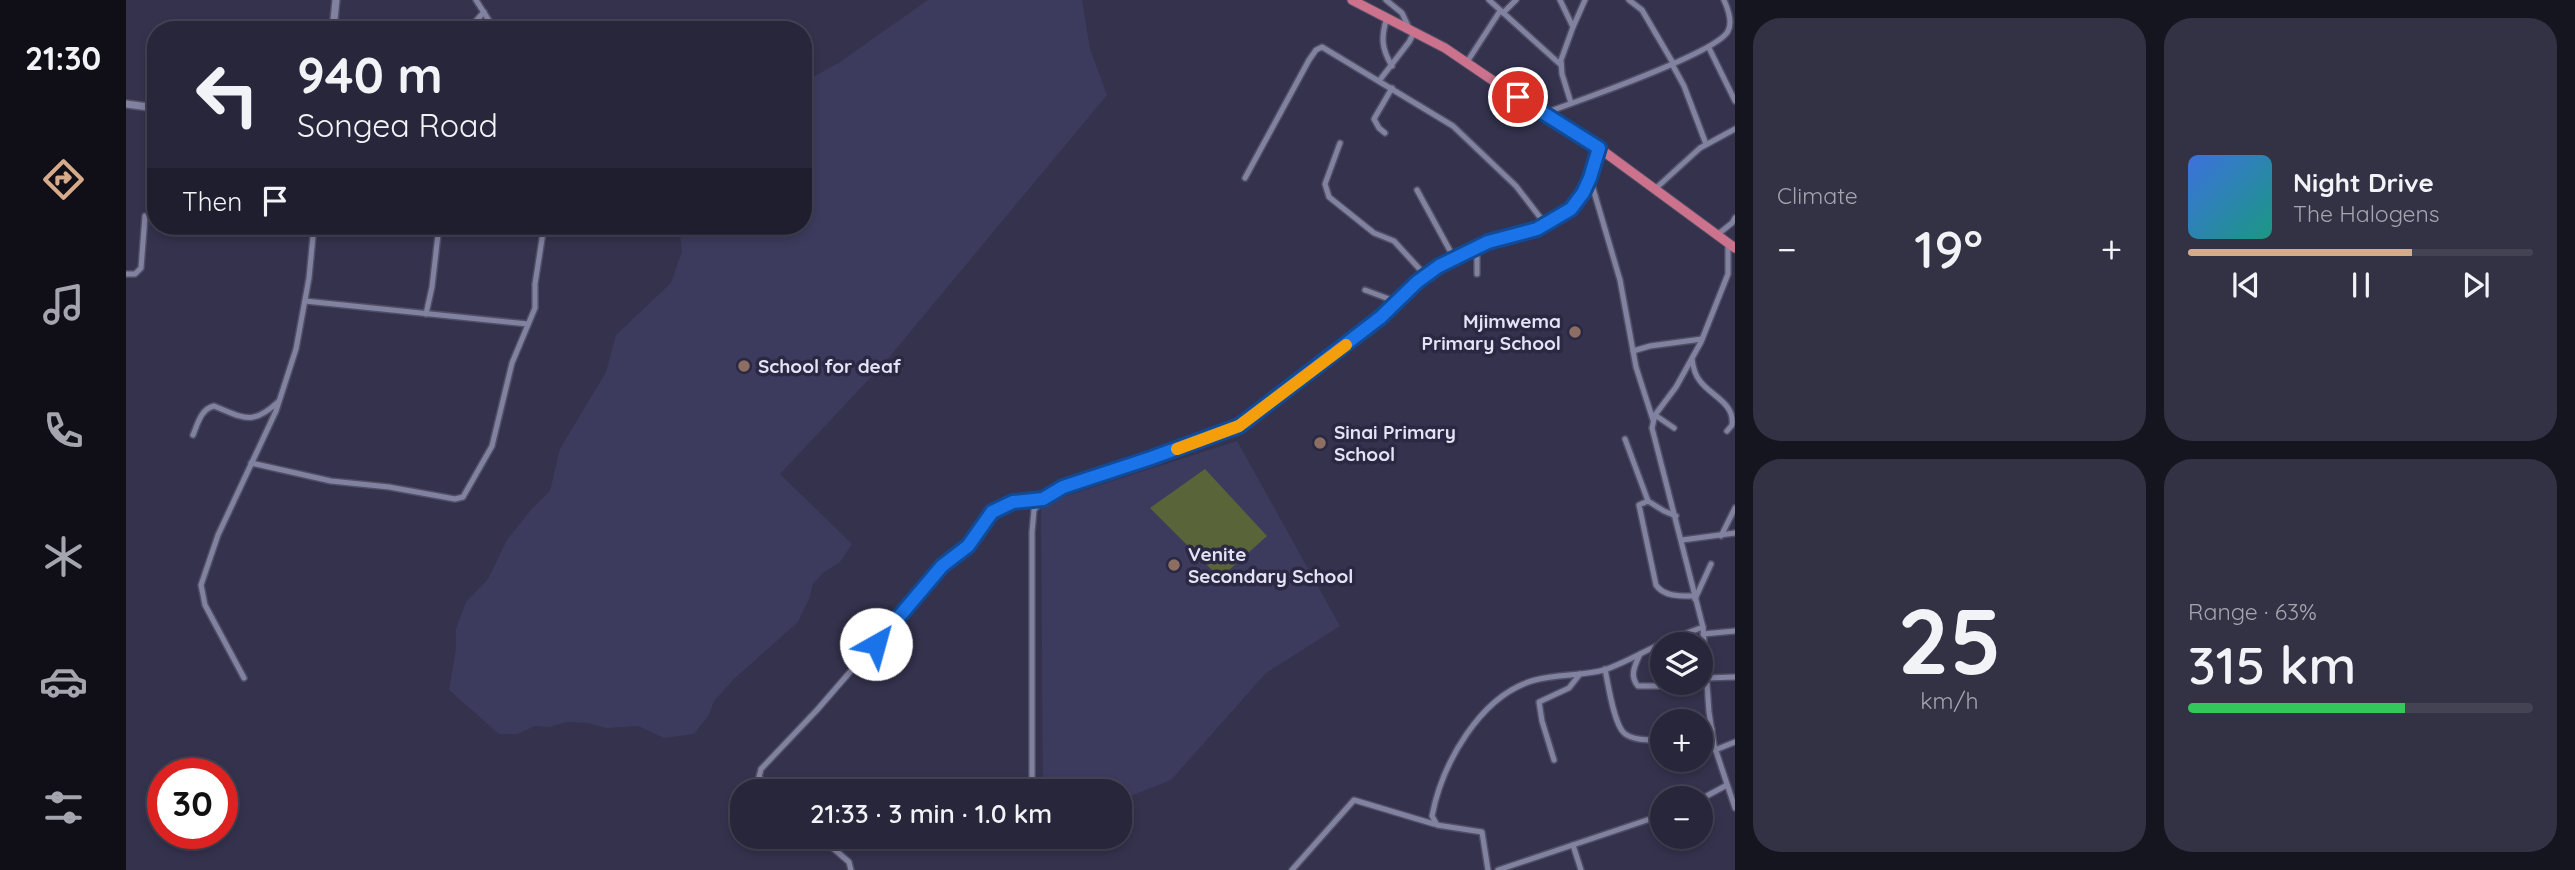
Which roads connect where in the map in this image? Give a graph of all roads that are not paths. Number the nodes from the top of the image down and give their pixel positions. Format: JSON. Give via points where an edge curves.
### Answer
{"nodes":[{"id":1,"x":336,"y":0,"type":"edge"},
{"id":2,"x":476,"y":0,"type":"edge"},
{"id":3,"x":1352,"y":0,"type":"edge"},
{"id":4,"x":1386,"y":0,"type":"edge"},
{"id":5,"x":1489,"y":0,"type":"edge"},
{"id":6,"x":1516,"y":0,"type":"edge"},
{"id":7,"x":1560,"y":0,"type":"edge"},
{"id":8,"x":1585,"y":0,"type":"edge"},
{"id":9,"x":1629,"y":0,"type":"edge"},
{"id":10,"x":1724,"y":0,"type":"edge"},
{"id":11,"x":484,"y":12,"type":"junction"},
{"id":12,"x":1501,"y":12,"type":"junction"},
{"id":13,"x":1732,"y":13,"type":"edge"},
{"id":14,"x":1387,"y":17,"type":"junction"},
{"id":15,"x":334,"y":21,"type":"edge"},
{"id":16,"x":476,"y":21,"type":"edge"},
{"id":17,"x":490,"y":21,"type":"edge"},
{"id":18,"x":1573,"y":27,"type":"junction"},
{"id":19,"x":1412,"y":30,"type":"junction"},
{"id":20,"x":1709,"y":48,"type":"junction"},
{"id":21,"x":1466,"y":62,"type":"junction"},
{"id":22,"x":1672,"y":64,"type":"junction"},
{"id":23,"x":1561,"y":65,"type":"junction"},
{"id":24,"x":1392,"y":66,"type":"junction"},
{"id":25,"x":1379,"y":81,"type":"junction"},
{"id":26,"x":1392,"y":88,"type":"junction"},
{"id":27,"x":1735,"y":101,"type":"edge"},
{"id":28,"x":1571,"y":103,"type":"junction"},
{"id":29,"x":126,"y":104,"type":"edge"},
{"id":30,"x":147,"y":107,"type":"edge"},
{"id":31,"x":1542,"y":114,"type":"junction"},
{"id":32,"x":1735,"y":129,"type":"edge"},
{"id":33,"x":1385,"y":133,"type":"dead end"},
{"id":34,"x":1340,"y":143,"type":"dead end"},
{"id":35,"x":1706,"y":144,"type":"junction"},
{"id":36,"x":1599,"y":148,"type":"junction"},
{"id":37,"x":1245,"y":178,"type":"dead end"},
{"id":38,"x":1590,"y":178,"type":"junction"},
{"id":39,"x":1417,"y":190,"type":"dead end"},
{"id":40,"x":1654,"y":190,"type":"junction"},
{"id":41,"x":145,"y":216,"type":"dead end"},
{"id":42,"x":1735,"y":218,"type":"edge"},
{"id":43,"x":1546,"y":225,"type":"junction"},
{"id":44,"x":313,"y":235,"type":"edge"},
{"id":45,"x":438,"y":235,"type":"edge"},
{"id":46,"x":543,"y":235,"type":"edge"},
{"id":47,"x":1717,"y":235,"type":"junction"},
{"id":48,"x":1477,"y":246,"type":"junction"},
{"id":49,"x":1731,"y":246,"type":"edge"},
{"id":50,"x":1454,"y":258,"type":"junction"},
{"id":51,"x":126,"y":274,"type":"edge"},
{"id":52,"x":1477,"y":274,"type":"dead end"},
{"id":53,"x":1426,"y":276,"type":"junction"},
{"id":54,"x":1364,"y":290,"type":"dead end"},
{"id":55,"x":305,"y":301,"type":"junction"},
{"id":56,"x":1397,"y":302,"type":"junction"},
{"id":57,"x":426,"y":314,"type":"junction"},
{"id":58,"x":528,"y":324,"type":"junction"},
{"id":59,"x":1702,"y":339,"type":"junction"},
{"id":60,"x":1633,"y":351,"type":"junction"},
{"id":61,"x":1692,"y":359,"type":"junction"},
{"id":62,"x":280,"y":400,"type":"junction"},
{"id":63,"x":1654,"y":418,"type":"junction"},
{"id":64,"x":1674,"y":428,"type":"dead end"},
{"id":65,"x":1727,"y":431,"type":"dead end"},
{"id":66,"x":193,"y":435,"type":"dead end"},
{"id":67,"x":1625,"y":439,"type":"dead end"},
{"id":68,"x":251,"y":463,"type":"junction"},
{"id":69,"x":1043,"y":499,"type":"junction"},
{"id":70,"x":1648,"y":501,"type":"junction"},
{"id":71,"x":1735,"y":508,"type":"edge"},
{"id":72,"x":1676,"y":516,"type":"junction"},
{"id":73,"x":1735,"y":533,"type":"edge"},
{"id":74,"x":1721,"y":536,"type":"junction"},
{"id":75,"x":1682,"y":540,"type":"junction"},
{"id":76,"x":1711,"y":564,"type":"dead end"},
{"id":77,"x":1694,"y":597,"type":"junction"},
{"id":78,"x":1703,"y":630,"type":"junction"},
{"id":79,"x":1735,"y":631,"type":"edge"},
{"id":80,"x":1640,"y":654,"type":"junction"},
{"id":81,"x":1605,"y":669,"type":"junction"},
{"id":82,"x":1580,"y":674,"type":"junction"},
{"id":83,"x":1735,"y":677,"type":"edge"},
{"id":84,"x":244,"y":678,"type":"dead end"},
{"id":85,"x":1713,"y":678,"type":"edge"},
{"id":86,"x":1650,"y":686,"type":"edge"},
{"id":87,"x":1713,"y":736,"type":"edge"},
{"id":88,"x":1650,"y":740,"type":"edge"},
{"id":89,"x":1735,"y":742,"type":"edge"},
{"id":90,"x":1715,"y":750,"type":"junction"},
{"id":91,"x":1554,"y":760,"type":"dead end"},
{"id":92,"x":761,"y":779,"type":"edge"},
{"id":93,"x":1032,"y":779,"type":"edge"},
{"id":94,"x":1727,"y":785,"type":"junction"},
{"id":95,"x":1713,"y":793,"type":"edge"},
{"id":96,"x":1735,"y":807,"type":"edge"},
{"id":97,"x":1650,"y":819,"type":"edge"},
{"id":98,"x":1437,"y":825,"type":"junction"},
{"id":99,"x":1573,"y":845,"type":"junction"},
{"id":100,"x":834,"y":849,"type":"edge"},
{"id":101,"x":851,"y":870,"type":"edge"},
{"id":102,"x":1292,"y":870,"type":"edge"},
{"id":103,"x":1488,"y":870,"type":"edge"},
{"id":104,"x":1498,"y":870,"type":"edge"},
{"id":105,"x":1581,"y":870,"type":"edge"}],
"edges":[{"from":1,"to":15,"type":"street"},
{"from":2,"to":11,"type":"street"},
{"from":3,"to":14,"type":"highway"},
{"from":4,"to":19,"type":"street","via":[[1402,13]]},
{"from":5,"to":12,"type":"street"},
{"from":6,"to":12,"type":"street"},
{"from":7,"to":18,"type":"street"},
{"from":8,"to":18,"type":"street"},
{"from":9,"to":22,"type":"street","via":[[1642,10]]},
{"from":10,"to":13,"type":"street"},
{"from":11,"to":16,"type":"street"},
{"from":11,"to":17,"type":"street"},
{"from":12,"to":21,"type":"street"},
{"from":12,"to":23,"type":"street"},
{"from":13,"to":20,"type":"street","via":[[1729,30]]},
{"from":14,"to":19,"type":"highway"},
{"from":14,"to":24,"type":"street","via":[[1381,40]]},
{"from":18,"to":23,"type":"street"},
{"from":19,"to":21,"type":"highway"},
{"from":19,"to":24,"type":"street"},
{"from":20,"to":22,"type":"street"},
{"from":20,"to":27,"type":"street"},
{"from":21,"to":31,"type":"highway"},
{"from":22,"to":28,"type":"street"},
{"from":22,"to":35,"type":"street"},
{"from":23,"to":28,"type":"street"},
{"from":24,"to":25,"type":"street"},
{"from":25,"to":26,"type":"street"},
{"from":25,"to":37,"type":"street","via":[[1328,49],[1316,50]]},
{"from":26,"to":33,"type":"street","via":[[1374,119]]},
{"from":26,"to":43,"type":"street","via":[[1464,135],[1516,186]]},
{"from":28,"to":31,"type":"street"},
{"from":29,"to":30,"type":"street"},
{"from":31,"to":36,"type":"highway"},
{"from":32,"to":35,"type":"street"},
{"from":34,"to":53,"type":"street","via":[[1325,184],[1329,197],[1374,233],[1394,241]]},
{"from":35,"to":40,"type":"street"},
{"from":36,"to":38,"type":"street"},
{"from":36,"to":40,"type":"highway"},
{"from":38,"to":43,"type":"street","via":[[1571,209]]},
{"from":38,"to":60,"type":"street","via":[[1620,280]]},
{"from":39,"to":50,"type":"street"},
{"from":40,"to":47,"type":"highway"},
{"from":41,"to":51,"type":"street","via":[[141,268]]},
{"from":42,"to":47,"type":"street"},
{"from":43,"to":48,"type":"street"},
{"from":44,"to":55,"type":"street"},
{"from":45,"to":57,"type":"street"},
{"from":46,"to":58,"type":"street","via":[[535,308]]},
{"from":47,"to":49,"type":"highway"},
{"from":48,"to":50,"type":"street"},
{"from":48,"to":52,"type":"street"},
{"from":49,"to":59,"type":"street","via":[[1728,274]]},
{"from":50,"to":53,"type":"street"},
{"from":53,"to":56,"type":"street"},
{"from":54,"to":56,"type":"street"},
{"from":55,"to":57,"type":"street"},
{"from":55,"to":62,"type":"street"},
{"from":56,"to":69,"type":"street","via":[[1239,426],[1063,487]]},
{"from":57,"to":58,"type":"street"},
{"from":58,"to":68,"type":"street","via":[[512,363],[492,446],[463,497],[331,481]]},
{"from":59,"to":60,"type":"street"},
{"from":59,"to":61,"type":"street"},
{"from":60,"to":63,"type":"street"},
{"from":61,"to":63,"type":"street"},
{"from":61,"to":65,"type":"street","via":[[1701,383],[1732,413]]},
{"from":62,"to":66,"type":"street","via":[[257,418],[209,407]]},
{"from":62,"to":68,"type":"street"},
{"from":63,"to":64,"type":"street"},
{"from":63,"to":72,"type":"street","via":[[1654,440]]},
{"from":67,"to":70,"type":"street"},
{"from":68,"to":84,"type":"street","via":[[201,585],[205,605]]},
{"from":69,"to":92,"type":"street","via":[[1013,502],[992,512],[968,546],[942,566],[761,769]]},
{"from":69,"to":93,"type":"street","via":[[1034,510],[1032,532]]},
{"from":70,"to":72,"type":"street"},
{"from":70,"to":77,"type":"street","via":[[1639,505],[1639,512],[1656,585],[1674,595]]},
{"from":71,"to":74,"type":"street"},
{"from":72,"to":75,"type":"street"},
{"from":73,"to":74,"type":"street"},
{"from":74,"to":75,"type":"street"},
{"from":75,"to":77,"type":"street"},
{"from":76,"to":77,"type":"street"},
{"from":77,"to":78,"type":"street"},
{"from":78,"to":79,"type":"street"},
{"from":78,"to":80,"type":"street"},
{"from":80,"to":81,"type":"street"},
{"from":80,"to":86,"type":"street","via":[[1634,681],[1638,686]]},
{"from":81,"to":82,"type":"street"},
{"from":81,"to":88,"type":"street","via":[[1617,722],[1624,733]]},
{"from":82,"to":91,"type":"street","via":[[1569,688],[1539,702]]},
{"from":82,"to":98,"type":"street","via":[[1520,685],[1486,709],[1467,734],[1439,789],[1432,816]]},
{"from":83,"to":85,"type":"street"},
{"from":87,"to":90,"type":"street"},
{"from":89,"to":90,"type":"street"},
{"from":90,"to":94,"type":"street"},
{"from":94,"to":95,"type":"street"},
{"from":94,"to":96,"type":"street"},
{"from":97,"to":99,"type":"street"},
{"from":98,"to":102,"type":"street","via":[[1354,800]]},
{"from":98,"to":103,"type":"street","via":[[1482,832]]},
{"from":99,"to":104,"type":"street"},
{"from":99,"to":105,"type":"street"},
{"from":100,"to":101,"type":"street"}]}
